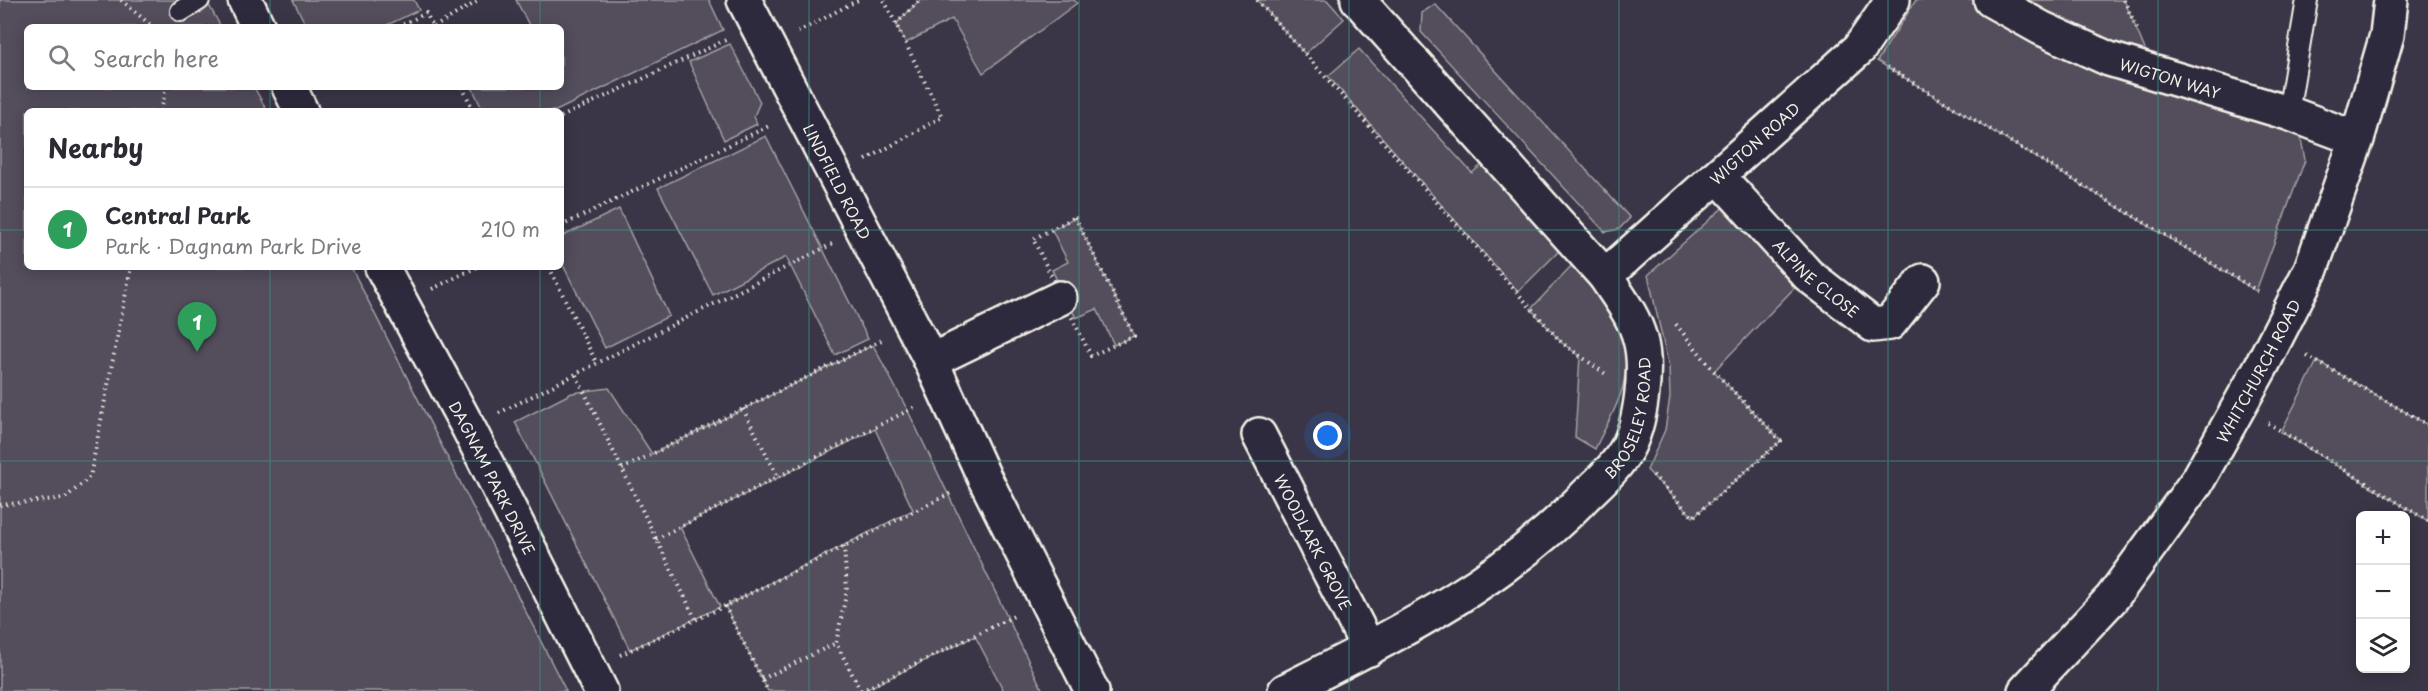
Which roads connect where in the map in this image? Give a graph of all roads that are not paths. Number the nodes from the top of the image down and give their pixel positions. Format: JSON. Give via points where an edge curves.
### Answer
{"nodes":[{"id":1,"x":199,"y":0,"type":"edge"},
{"id":2,"x":245,"y":0,"type":"edge"},
{"id":3,"x":1893,"y":0,"type":"edge"},
{"id":4,"x":1991,"y":0,"type":"edge"},
{"id":5,"x":2307,"y":0,"type":"edge"},
{"id":6,"x":2391,"y":0,"type":"edge"},
{"id":7,"x":1376,"y":6,"type":"edge"},
{"id":8,"x":181,"y":11,"type":"dead end"},
{"id":9,"x":257,"y":24,"type":"edge"},
{"id":10,"x":756,"y":24,"type":"edge"},
{"id":11,"x":290,"y":90,"type":"edge"},
{"id":12,"x":300,"y":108,"type":"edge"},
{"id":13,"x":2288,"y":113,"type":"junction"},
{"id":14,"x":2357,"y":139,"type":"junction"},
{"id":15,"x":1718,"y":176,"type":"junction"},
{"id":16,"x":384,"y":270,"type":"edge"},
{"id":17,"x":1605,"y":276,"type":"junction"},
{"id":18,"x":1923,"y":281,"type":"dead end"},
{"id":19,"x":1060,"y":298,"type":"dead end"},
{"id":20,"x":931,"y":362,"type":"junction"},
{"id":21,"x":1259,"y":435,"type":"dead end"},
{"id":22,"x":1369,"y":649,"type":"junction"},
{"id":23,"x":596,"y":680,"type":"edge"},
{"id":24,"x":1092,"y":691,"type":"edge"},
{"id":25,"x":1285,"y":691,"type":"edge"},
{"id":26,"x":2025,"y":691,"type":"edge"}],
"edges":[{"from":1,"to":8,"type":"lane"},
{"from":2,"to":9,"type":"street"},
{"from":3,"to":15,"type":"street","name":"WIGTON ROAD","via":[[1859,50]]},
{"from":4,"to":13,"type":"street","name":"WIGTON WAY","via":[[2041,28],[2109,58]]},
{"from":5,"to":13,"type":"lane"},
{"from":6,"to":14,"type":"street","name":"WHITCHURCH ROAD","via":[[2387,35]]},
{"from":7,"to":17,"type":"street","name":"BROSELEY ROAD","via":[[1437,91]]},
{"from":10,"to":20,"type":"street","name":"LINDFIELD ROAD"},
{"from":11,"to":12,"type":"street"},
{"from":13,"to":14,"type":"street","name":"WIGTON WAY"},
{"from":14,"to":26,"type":"street","name":"WHITCHURCH ROAD","via":[[2311,269],[2198,480],[2118,589]]},
{"from":15,"to":17,"type":"street","name":"WIGTON ROAD"},
{"from":15,"to":18,"type":"street","name":"ALPINE CLOSE","via":[[1808,275],[1873,325],[1890,323]]},
{"from":16,"to":23,"type":"street","name":"DAGNAM PARK DRIVE"},
{"from":17,"to":22,"type":"street","name":"BROSELEY ROAD","via":[[1640,339],[1644,370],[1642,399],[1627,449],[1555,527],[1480,585]]},
{"from":19,"to":20,"type":"street"},
{"from":20,"to":24,"type":"street","name":"LINDFIELD ROAD"},
{"from":21,"to":22,"type":"street","name":"WOODLARK GROVE"},
{"from":22,"to":25,"type":"street","name":"BROSELEY ROAD"}]}
